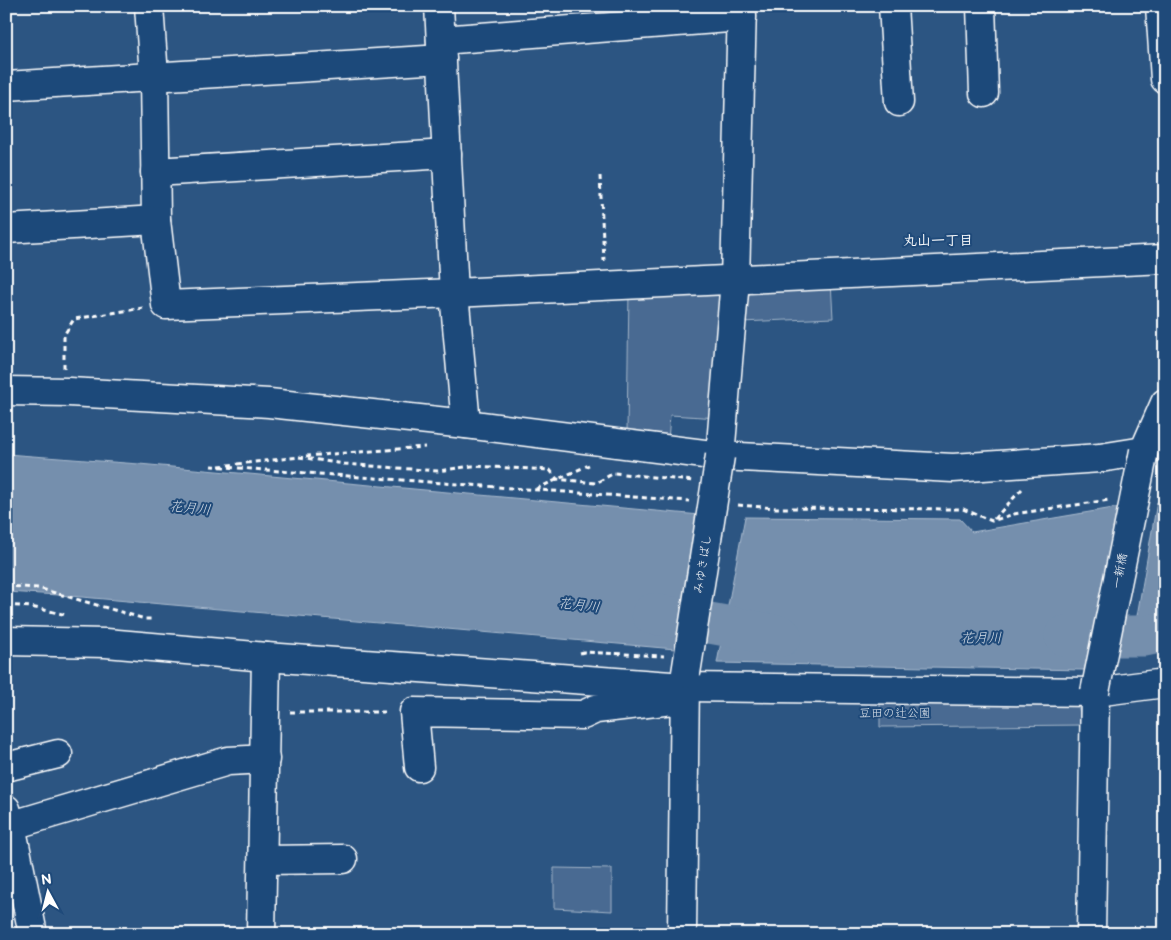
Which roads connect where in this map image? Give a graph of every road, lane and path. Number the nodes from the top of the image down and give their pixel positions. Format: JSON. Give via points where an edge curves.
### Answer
{"nodes":[{"id":1,"x":149,"y":6,"type":"edge"},
{"id":2,"x":439,"y":6,"type":"edge"},
{"id":3,"x":893,"y":6,"type":"edge"},
{"id":4,"x":981,"y":6,"type":"edge"},
{"id":5,"x":1160,"y":6,"type":"edge"},
{"id":6,"x":742,"y":12,"type":"edge"},
{"id":7,"x":441,"y":50,"type":"junction"},
{"id":8,"x":154,"y":76,"type":"junction"},
{"id":9,"x":1165,"y":79,"type":"edge"},
{"id":10,"x":6,"y":86,"type":"edge"},
{"id":11,"x":984,"y":93,"type":"dead end"},
{"id":12,"x":899,"y":102,"type":"dead end"},
{"id":13,"x":446,"y":154,"type":"junction"},
{"id":14,"x":155,"y":172,"type":"junction"},
{"id":15,"x":600,"y":176,"type":"dead end"},
{"id":16,"x":156,"y":220,"type":"junction"},
{"id":17,"x":6,"y":229,"type":"edge"},
{"id":18,"x":1165,"y":259,"type":"edge"},
{"id":19,"x":735,"y":280,"type":"junction"},
{"id":20,"x":605,"y":286,"type":"junction"},
{"id":21,"x":454,"y":293,"type":"junction"},
{"id":22,"x":166,"y":305,"type":"junction"},
{"id":23,"x":6,"y":391,"type":"edge"},
{"id":24,"x":64,"y":392,"type":"junction"},
{"id":25,"x":1165,"y":403,"type":"edge"},
{"id":26,"x":466,"y":424,"type":"junction"},
{"id":27,"x":428,"y":446,"type":"dead end"},
{"id":28,"x":1154,"y":447,"type":"edge"},
{"id":29,"x":720,"y":456,"type":"junction"},
{"id":30,"x":299,"y":457,"type":"junction"},
{"id":31,"x":592,"y":464,"type":"dead end"},
{"id":32,"x":557,"y":479,"type":"junction"},
{"id":33,"x":697,"y":481,"type":"dead end"},
{"id":34,"x":1024,"y":487,"type":"dead end"},
{"id":35,"x":535,"y":489,"type":"junction"},
{"id":36,"x":1118,"y":498,"type":"dead end"},
{"id":37,"x":689,"y":501,"type":"dead end"},
{"id":38,"x":737,"y":505,"type":"dead end"},
{"id":39,"x":992,"y":521,"type":"junction"},
{"id":40,"x":6,"y":586,"type":"edge"},
{"id":41,"x":6,"y":605,"type":"edge"},
{"id":42,"x":69,"y":616,"type":"dead end"},
{"id":43,"x":155,"y":620,"type":"dead end"},
{"id":44,"x":6,"y":641,"type":"edge"},
{"id":45,"x":578,"y":653,"type":"dead end"},
{"id":46,"x":664,"y":656,"type":"dead end"},
{"id":47,"x":266,"y":657,"type":"junction"},
{"id":48,"x":1165,"y":683,"type":"edge"},
{"id":49,"x":685,"y":686,"type":"junction"},
{"id":50,"x":1095,"y":692,"type":"junction"},
{"id":51,"x":266,"y":712,"type":"junction"},
{"id":52,"x":414,"y":712,"type":"junction"},
{"id":53,"x":58,"y":754,"type":"dead end"},
{"id":54,"x":265,"y":759,"type":"junction"},
{"id":55,"x":6,"y":767,"type":"edge"},
{"id":56,"x":419,"y":767,"type":"dead end"},
{"id":57,"x":8,"y":820,"type":"edge"},
{"id":58,"x":343,"y":859,"type":"dead end"},
{"id":59,"x":263,"y":860,"type":"junction"},
{"id":60,"x":33,"y":934,"type":"edge"},
{"id":61,"x":261,"y":934,"type":"edge"},
{"id":62,"x":682,"y":934,"type":"edge"},
{"id":63,"x":1091,"y":934,"type":"edge"}],
"edges":[{"from":1,"to":8,"type":"street"},
{"from":2,"to":7,"type":"street"},
{"from":3,"to":12,"type":"street"},
{"from":4,"to":11,"type":"street"},
{"from":5,"to":9,"type":"street"},
{"from":6,"to":7,"type":"street"},
{"from":6,"to":19,"type":"street","name":"みゆきばし"},
{"from":7,"to":8,"type":"street"},
{"from":7,"to":13,"type":"street"},
{"from":8,"to":10,"type":"street"},
{"from":8,"to":14,"type":"street"},
{"from":13,"to":14,"type":"street"},
{"from":13,"to":21,"type":"street"},
{"from":14,"to":16,"type":"street"},
{"from":15,"to":20,"type":"path"},
{"from":16,"to":17,"type":"street"},
{"from":16,"to":22,"type":"street"},
{"from":18,"to":19,"type":"street"},
{"from":19,"to":20,"type":"street"},
{"from":19,"to":29,"type":"street","name":"みゆきばし"},
{"from":20,"to":21,"type":"street"},
{"from":21,"to":22,"type":"street"},
{"from":21,"to":26,"type":"street"},
{"from":22,"to":24,"type":"path","via":[[74,319],[64,335]]},
{"from":23,"to":24,"type":"street"},
{"from":24,"to":26,"type":"street","via":[[269,403]]},
{"from":25,"to":28,"type":"street","name":"一新橋"},
{"from":26,"to":29,"type":"street"},
{"from":27,"to":30,"type":"path"},
{"from":28,"to":29,"type":"street","via":[[1100,458],[953,468]]},
{"from":28,"to":50,"type":"street","name":"一新橋","bridge":true},
{"from":29,"to":49,"type":"street","name":"みゆきばし","bridge":true},
{"from":30,"to":32,"type":"path","via":[[438,471],[472,466],[550,470]]},
{"from":30,"to":35,"type":"path","via":[[211,466]]},
{"from":31,"to":32,"type":"path"},
{"from":32,"to":33,"type":"path","via":[[596,483],[614,474]]},
{"from":32,"to":35,"type":"path"},
{"from":34,"to":39,"type":"path"},
{"from":35,"to":37,"type":"path"},
{"from":36,"to":39,"type":"path","via":[[1014,514]]},
{"from":38,"to":39,"type":"path","via":[[963,509]]},
{"from":40,"to":43,"type":"path","via":[[38,588]]},
{"from":41,"to":42,"type":"path"},
{"from":44,"to":47,"type":"street","via":[[106,643]]},
{"from":45,"to":46,"type":"path"},
{"from":47,"to":49,"type":"street"},
{"from":47,"to":51,"type":"street"},
{"from":48,"to":50,"type":"street"},
{"from":49,"to":50,"type":"street"},
{"from":49,"to":52,"type":"street","via":[[583,714]]},
{"from":49,"to":62,"type":"street","name":"みゆきばし"},
{"from":50,"to":63,"type":"street","name":"一新橋"},
{"from":51,"to":52,"type":"path"},
{"from":51,"to":54,"type":"street"},
{"from":52,"to":56,"type":"street"},
{"from":53,"to":55,"type":"street"},
{"from":54,"to":57,"type":"street","via":[[228,761]]},
{"from":54,"to":59,"type":"street"},
{"from":57,"to":60,"type":"street"},
{"from":58,"to":59,"type":"street"},
{"from":59,"to":61,"type":"street"}]}
